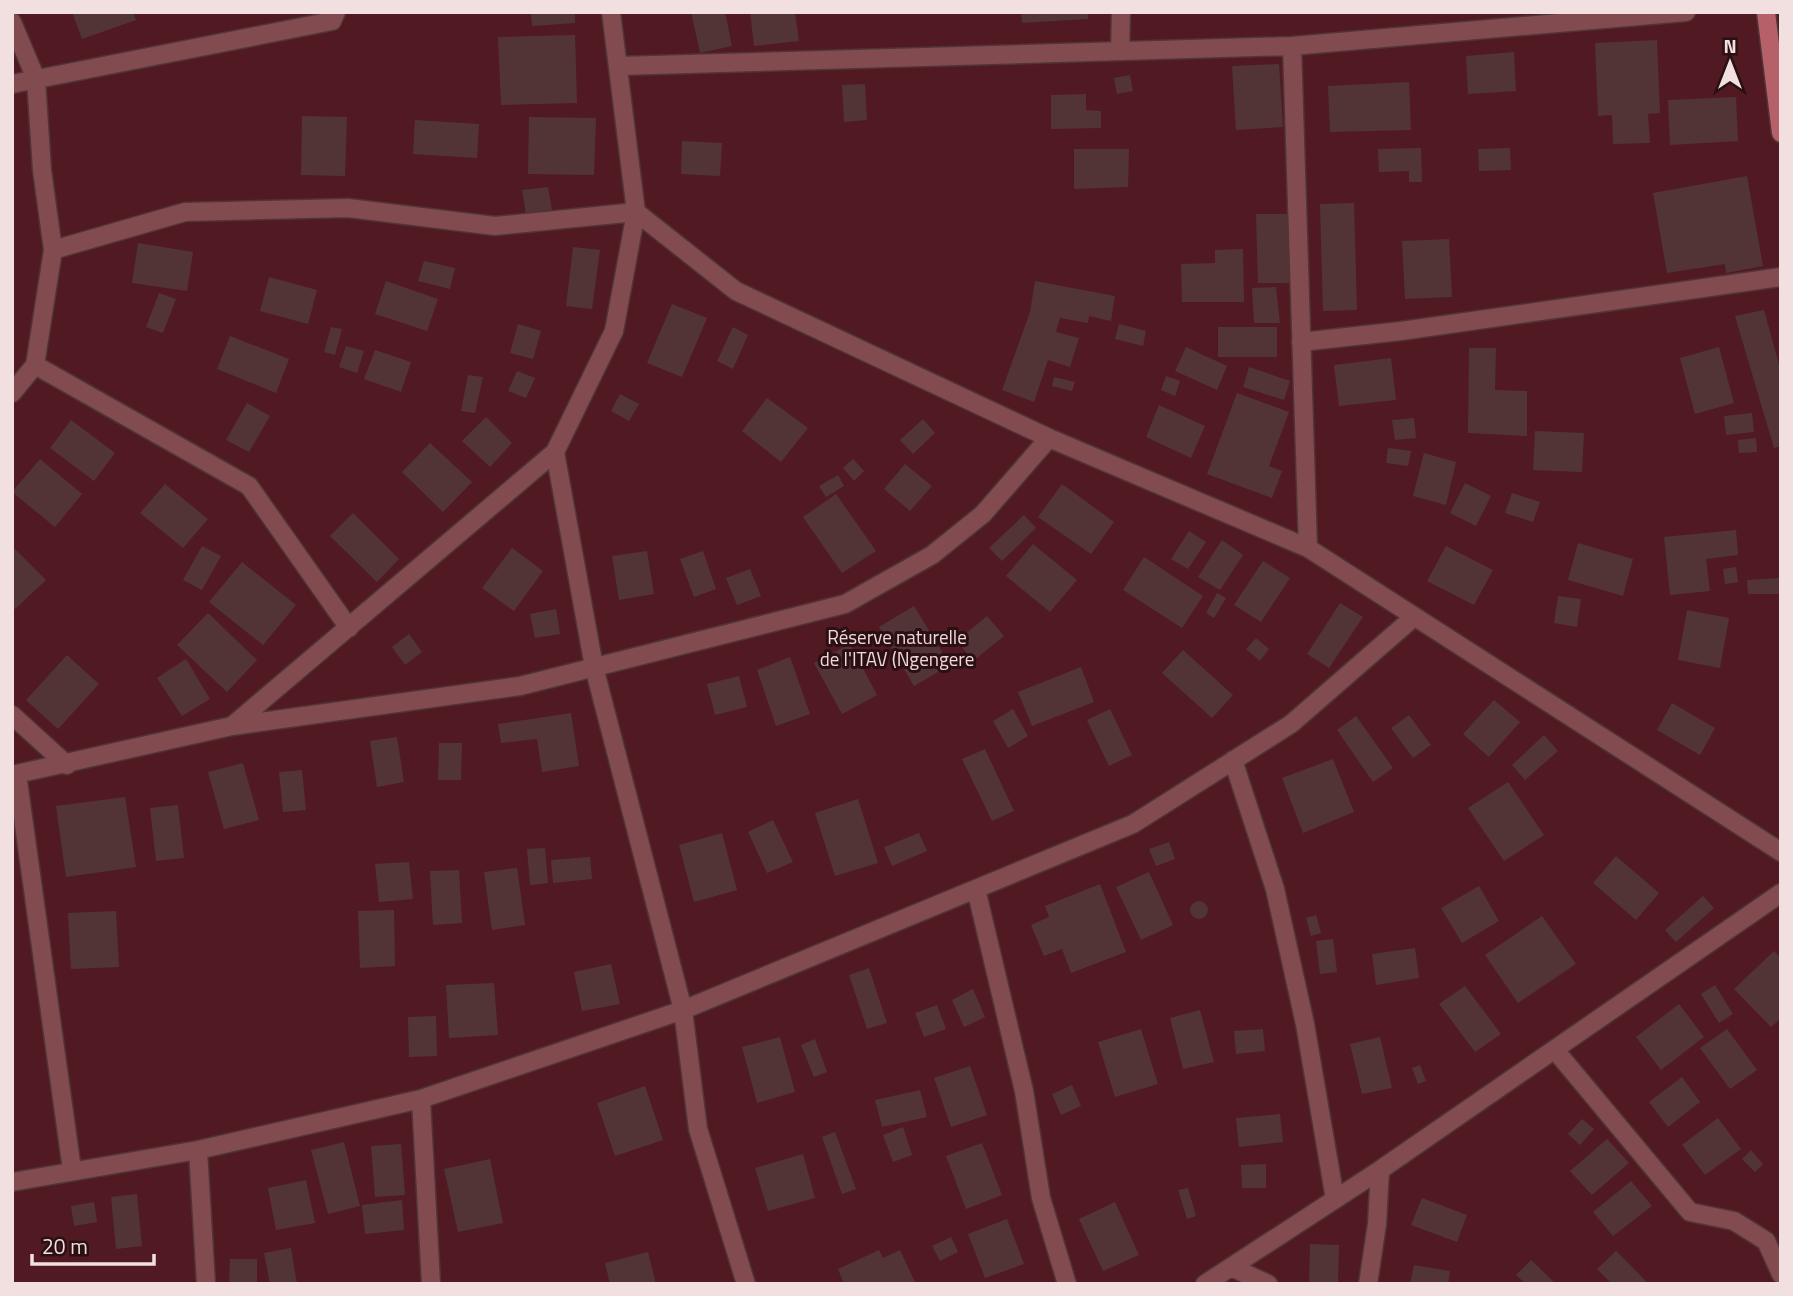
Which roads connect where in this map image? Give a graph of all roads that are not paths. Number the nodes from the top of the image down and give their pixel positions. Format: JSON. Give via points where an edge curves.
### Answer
{"nodes":[{"id":1,"x":336,"y":12,"type":"edge"},
{"id":2,"x":611,"y":12,"type":"edge"},
{"id":3,"x":1121,"y":12,"type":"edge"},
{"id":4,"x":1686,"y":12,"type":"edge"},
{"id":5,"x":1766,"y":12,"type":"edge"},
{"id":6,"x":12,"y":22,"type":"edge"},
{"id":7,"x":1292,"y":46,"type":"junction"},
{"id":8,"x":1120,"y":51,"type":"junction"},
{"id":9,"x":619,"y":66,"type":"junction"},
{"id":10,"x":36,"y":79,"type":"junction"},
{"id":11,"x":12,"y":84,"type":"edge"},
{"id":12,"x":1781,"y":133,"type":"edge"},
{"id":13,"x":636,"y":212,"type":"junction"},
{"id":14,"x":53,"y":250,"type":"junction"},
{"id":15,"x":1781,"y":277,"type":"edge"},
{"id":16,"x":1301,"y":342,"type":"junction"},
{"id":17,"x":36,"y":365,"type":"junction"},
{"id":18,"x":12,"y":393,"type":"edge"},
{"id":19,"x":1049,"y":438,"type":"junction"},
{"id":20,"x":555,"y":452,"type":"junction"},
{"id":21,"x":1308,"y":548,"type":"junction"},
{"id":22,"x":1414,"y":617,"type":"junction"},
{"id":23,"x":349,"y":628,"type":"junction"},
{"id":24,"x":594,"y":667,"type":"junction"},
{"id":25,"x":12,"y":715,"type":"edge"},
{"id":26,"x":232,"y":726,"type":"junction"},
{"id":27,"x":1233,"y":760,"type":"junction"},
{"id":28,"x":67,"y":765,"type":"junction"},
{"id":29,"x":15,"y":775,"type":"edge"},
{"id":30,"x":1781,"y":852,"type":"edge"},
{"id":31,"x":976,"y":889,"type":"junction"},
{"id":32,"x":1781,"y":893,"type":"edge"},
{"id":33,"x":683,"y":1010,"type":"junction"},
{"id":34,"x":1555,"y":1050,"type":"junction"},
{"id":35,"x":421,"y":1099,"type":"junction"},
{"id":36,"x":198,"y":1150,"type":"junction"},
{"id":37,"x":72,"y":1170,"type":"junction"},
{"id":38,"x":1380,"y":1170,"type":"junction"},
{"id":39,"x":12,"y":1182,"type":"edge"},
{"id":40,"x":1335,"y":1199,"type":"junction"},
{"id":41,"x":1231,"y":1267,"type":"junction"},
{"id":42,"x":1781,"y":1275,"type":"edge"},
{"id":43,"x":206,"y":1284,"type":"edge"},
{"id":44,"x":431,"y":1284,"type":"edge"},
{"id":45,"x":746,"y":1284,"type":"edge"},
{"id":46,"x":1067,"y":1284,"type":"edge"},
{"id":47,"x":1205,"y":1284,"type":"edge"},
{"id":48,"x":1268,"y":1284,"type":"edge"},
{"id":49,"x":1368,"y":1284,"type":"edge"}],
"edges":[{"from":1,"to":10,"type":"street","via":[[332,21]]},
{"from":2,"to":9,"type":"street"},
{"from":3,"to":8,"type":"street"},
{"from":4,"to":7,"type":"street"},
{"from":5,"to":12,"type":"street"},
{"from":6,"to":10,"type":"street"},
{"from":7,"to":8,"type":"street"},
{"from":7,"to":16,"type":"street"},
{"from":8,"to":9,"type":"street"},
{"from":9,"to":13,"type":"street"},
{"from":10,"to":11,"type":"street"},
{"from":10,"to":14,"type":"street"},
{"from":13,"to":14,"type":"street","via":[[495,226],[348,208],[185,212]]},
{"from":13,"to":19,"type":"street","via":[[736,291]]},
{"from":13,"to":20,"type":"street","via":[[614,331]]},
{"from":14,"to":17,"type":"street"},
{"from":15,"to":16,"type":"street"},
{"from":16,"to":21,"type":"street"},
{"from":17,"to":18,"type":"street"},
{"from":17,"to":23,"type":"street","via":[[248,486]]},
{"from":19,"to":21,"type":"street"},
{"from":19,"to":24,"type":"street","via":[[983,514],[932,555],[845,604]]},
{"from":20,"to":23,"type":"street"},
{"from":20,"to":24,"type":"street"},
{"from":21,"to":22,"type":"street"},
{"from":22,"to":27,"type":"street","via":[[1291,724]]},
{"from":22,"to":30,"type":"street"},
{"from":23,"to":26,"type":"street"},
{"from":24,"to":26,"type":"street","via":[[520,687]]},
{"from":24,"to":33,"type":"street"},
{"from":25,"to":28,"type":"street"},
{"from":26,"to":28,"type":"street"},
{"from":27,"to":31,"type":"street","via":[[1133,824]]},
{"from":27,"to":40,"type":"street","via":[[1281,915]]},
{"from":28,"to":29,"type":"street"},
{"from":29,"to":37,"type":"street"},
{"from":31,"to":33,"type":"street"},
{"from":31,"to":46,"type":"street","via":[[1024,1091],[1041,1198]]},
{"from":32,"to":34,"type":"street"},
{"from":33,"to":35,"type":"street"},
{"from":33,"to":45,"type":"street","via":[[698,1129]]},
{"from":34,"to":38,"type":"street"},
{"from":34,"to":42,"type":"street","via":[[1690,1212],[1734,1222],[1766,1241]]},
{"from":35,"to":36,"type":"street"},
{"from":35,"to":44,"type":"street"},
{"from":36,"to":37,"type":"street"},
{"from":36,"to":43,"type":"street"},
{"from":37,"to":39,"type":"street"},
{"from":38,"to":40,"type":"street"},
{"from":38,"to":49,"type":"street"},
{"from":40,"to":41,"type":"street"},
{"from":41,"to":47,"type":"street"},
{"from":41,"to":48,"type":"street"}]}
